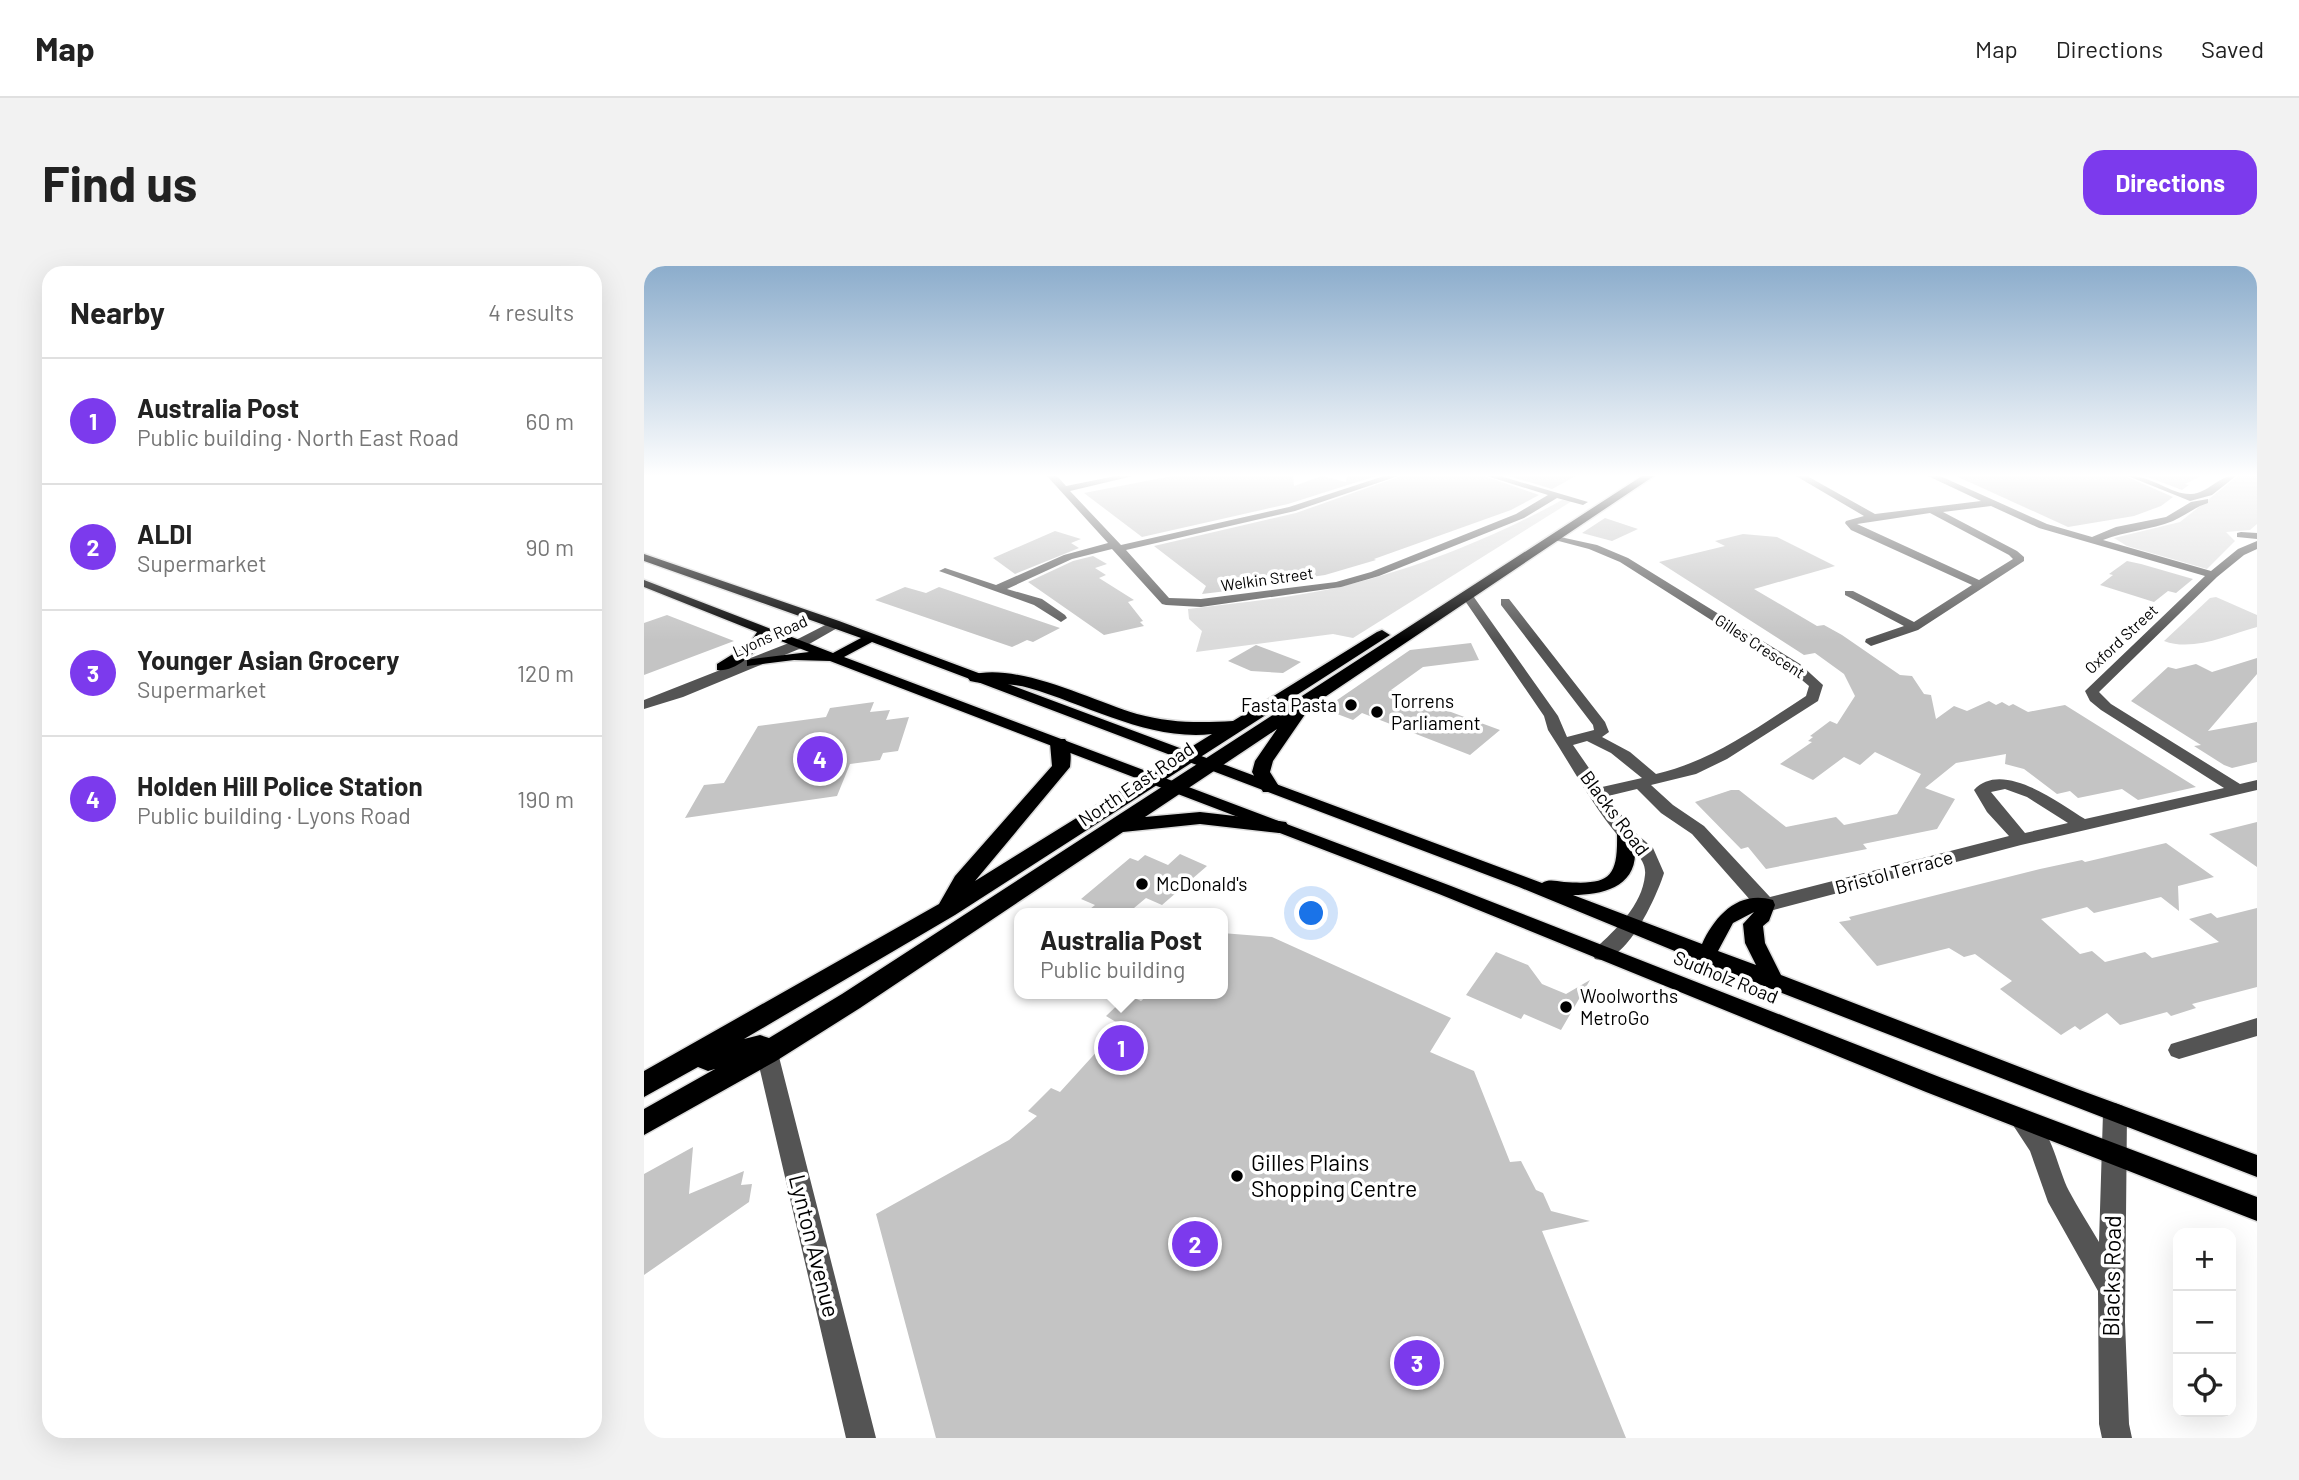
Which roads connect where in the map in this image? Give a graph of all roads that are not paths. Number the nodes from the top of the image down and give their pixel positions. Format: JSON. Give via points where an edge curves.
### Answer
{"nodes":[{"id":1,"x":1101,"y":531,"type":"edge"},
{"id":2,"x":1191,"y":531,"type":"edge"},
{"id":3,"x":1483,"y":531,"type":"edge"},
{"id":4,"x":1547,"y":531,"type":"edge"},
{"id":5,"x":1550,"y":531,"type":"edge"},
{"id":6,"x":1568,"y":531,"type":"edge"},
{"id":7,"x":1861,"y":531,"type":"edge"},
{"id":8,"x":1970,"y":531,"type":"edge"},
{"id":9,"x":2060,"y":531,"type":"edge"},
{"id":10,"x":2116,"y":531,"type":"edge"},
{"id":11,"x":2093,"y":540,"type":"junction"},
{"id":12,"x":2252,"y":540,"type":"edge"},
{"id":13,"x":1115,"y":547,"type":"junction"},
{"id":14,"x":644,"y":556,"type":"edge"},
{"id":15,"x":945,"y":571,"type":"dead end"},
{"id":16,"x":2213,"y":575,"type":"junction"},
{"id":17,"x":644,"y":583,"type":"edge"},
{"id":18,"x":1980,"y":585,"type":"junction"},
{"id":19,"x":996,"y":589,"type":"junction"},
{"id":20,"x":1849,"y":593,"type":"dead end"},
{"id":21,"x":1467,"y":596,"type":"junction"},
{"id":22,"x":1505,"y":602,"type":"dead end"},
{"id":23,"x":1061,"y":618,"type":"dead end"},
{"id":24,"x":835,"y":624,"type":"junction"},
{"id":25,"x":1914,"y":627,"type":"junction"},
{"id":26,"x":764,"y":630,"type":"junction"},
{"id":27,"x":871,"y":638,"type":"junction"},
{"id":28,"x":794,"y":642,"type":"junction"},
{"id":29,"x":1871,"y":642,"type":"dead end"},
{"id":30,"x":834,"y":657,"type":"junction"},
{"id":31,"x":752,"y":663,"type":"junction"},
{"id":32,"x":722,"y":667,"type":"junction"},
{"id":33,"x":976,"y":678,"type":"junction"},
{"id":34,"x":644,"y":699,"type":"edge"},
{"id":35,"x":1304,"y":703,"type":"junction"},
{"id":36,"x":644,"y":705,"type":"edge"},
{"id":37,"x":1246,"y":721,"type":"junction"},
{"id":38,"x":1559,"y":736,"type":"junction"},
{"id":39,"x":1590,"y":737,"type":"junction"},
{"id":40,"x":1059,"y":743,"type":"junction"},
{"id":41,"x":1188,"y":757,"type":"junction"},
{"id":42,"x":1210,"y":766,"type":"junction"},
{"id":43,"x":1154,"y":779,"type":"junction"},
{"id":44,"x":1647,"y":783,"type":"junction"},
{"id":45,"x":2257,"y":785,"type":"edge"},
{"id":46,"x":1177,"y":788,"type":"junction"},
{"id":47,"x":1270,"y":788,"type":"junction"},
{"id":48,"x":2236,"y":789,"type":"junction"},
{"id":49,"x":1599,"y":793,"type":"junction"},
{"id":50,"x":2081,"y":824,"type":"junction"},
{"id":51,"x":1119,"y":826,"type":"junction"},
{"id":52,"x":1279,"y":827,"type":"junction"},
{"id":53,"x":1626,"y":834,"type":"junction"},
{"id":54,"x":2021,"y":839,"type":"junction"},
{"id":55,"x":1525,"y":883,"type":"junction"},
{"id":56,"x":1766,"y":905,"type":"junction"},
{"id":57,"x":947,"y":909,"type":"junction"},
{"id":58,"x":1631,"y":925,"type":"junction"},
{"id":59,"x":1602,"y":954,"type":"junction"},
{"id":60,"x":1706,"y":956,"type":"junction"},
{"id":61,"x":1774,"y":981,"type":"junction"},
{"id":62,"x":2257,"y":1027,"type":"edge"},
{"id":63,"x":2179,"y":1050,"type":"dead end"},
{"id":64,"x":767,"y":1054,"type":"junction"},
{"id":65,"x":653,"y":1080,"type":"edge"},
{"id":66,"x":2115,"y":1113,"type":"junction"},
{"id":67,"x":2021,"y":1119,"type":"junction"},
{"id":68,"x":644,"y":1123,"type":"edge"},
{"id":69,"x":2114,"y":1154,"type":"junction"},
{"id":70,"x":2257,"y":1166,"type":"edge"},
{"id":71,"x":2257,"y":1209,"type":"edge"},
{"id":72,"x":2111,"y":1288,"type":"junction"},
{"id":73,"x":862,"y":1438,"type":"edge"},
{"id":74,"x":2117,"y":1438,"type":"edge"}],
"edges":[{"from":1,"to":13,"type":"street","name":"Welkin Street"},
{"from":2,"to":13,"type":"street"},
{"from":3,"to":13,"type":"street","name":"Welkin Street","via":[[1337,585],[1201,603],[1166,601]]},
{"from":4,"to":37,"type":"highway","name":"North East Road"},
{"from":5,"to":21,"type":"highway","name":"North East Road"},
{"from":6,"to":44,"type":"street","name":"Gilles Crescent","via":[[1624,560],[1795,667],[1816,685],[1813,698],[1722,756]]},
{"from":7,"to":18,"type":"street"},
{"from":8,"to":18,"type":"street","via":[[2019,557]]},
{"from":9,"to":11,"type":"street"},
{"from":10,"to":11,"type":"street"},
{"from":11,"to":16,"type":"street"},
{"from":12,"to":16,"type":"street","name":"Oxford Street"},
{"from":13,"to":19,"type":"street","via":[[1068,557]]},
{"from":14,"to":24,"type":"main road","name":"Sudholz Road"},
{"from":15,"to":19,"type":"street"},
{"from":16,"to":48,"type":"street","name":"Oxford Street","via":[[2092,691],[2106,707]]},
{"from":17,"to":26,"type":"main road"},
{"from":18,"to":25,"type":"street"},
{"from":19,"to":23,"type":"street","via":[[1038,602]]},
{"from":20,"to":25,"type":"street"},
{"from":21,"to":35,"type":"highway","name":"North East Road"},
{"from":21,"to":38,"type":"street","name":"Blacks Road","via":[[1551,716]]},
{"from":22,"to":39,"type":"street","via":[[1600,725],[1602,732]]},
{"from":24,"to":27,"type":"main road","name":"Sudholz Road"},
{"from":24,"to":28,"type":"street","name":"Lyons Road"},
{"from":25,"to":29,"type":"street"},
{"from":26,"to":28,"type":"main road","name":"Sudholz Road"},
{"from":26,"to":32,"type":"main road","via":[[757,643]]},
{"from":27,"to":30,"type":"main road"},
{"from":27,"to":33,"type":"main road","name":"Sudholz Road"},
{"from":28,"to":30,"type":"main road","name":"Sudholz Road"},
{"from":28,"to":31,"type":"street","name":"Lyons Road"},
{"from":28,"to":32,"type":"street","name":"Lyons Road"},
{"from":30,"to":31,"type":"main road","via":[[794,656]]},
{"from":30,"to":40,"type":"main road","name":"Sudholz Road"},
{"from":31,"to":36,"type":"street","name":"Lyons Road"},
{"from":32,"to":34,"type":"street","name":"Lyons Road"},
{"from":33,"to":37,"type":"highway","via":[[1032,683],[1153,723],[1216,729]]},
{"from":33,"to":41,"type":"main road","name":"Sudholz Road"},
{"from":35,"to":42,"type":"highway","name":"North East Road"},
{"from":35,"to":47,"type":"highway","via":[[1264,761],[1261,772]]},
{"from":37,"to":41,"type":"highway","name":"North East Road"},
{"from":38,"to":39,"type":"street"},
{"from":38,"to":49,"type":"street","name":"Blacks Road"},
{"from":39,"to":44,"type":"street","via":[[1633,760]]},
{"from":40,"to":43,"type":"main road","name":"Sudholz Road"},
{"from":40,"to":57,"type":"highway","via":[[1060,767],[963,881]]},
{"from":41,"to":42,"type":"main road","name":"Sudholz Road"},
{"from":41,"to":43,"type":"highway","name":"North East Road"},
{"from":42,"to":46,"type":"highway","name":"North East Road"},
{"from":42,"to":47,"type":"main road","name":"Sudholz Road"},
{"from":43,"to":46,"type":"main road","name":"Sudholz Road"},
{"from":43,"to":57,"type":"highway","name":"North East Road"},
{"from":44,"to":49,"type":"street","name":"Gilles Crescent"},
{"from":44,"to":56,"type":"street","via":[[1667,809],[1698,830]]},
{"from":45,"to":48,"type":"street","name":"Bristol Terrace"},
{"from":46,"to":51,"type":"highway","name":"North East Road"},
{"from":46,"to":52,"type":"main road","name":"Sudholz Road"},
{"from":47,"to":55,"type":"main road","name":"Sudholz Road"},
{"from":48,"to":50,"type":"street","name":"Bristol Terrace"},
{"from":49,"to":53,"type":"street","name":"Blacks Road"},
{"from":50,"to":54,"type":"street","name":"Bristol Terrace"},
{"from":50,"to":54,"type":"street","via":[[2020,788],[1990,784],[1982,790]]},
{"from":51,"to":52,"type":"highway","via":[[1200,818]]},
{"from":51,"to":64,"type":"highway","name":"North East Road"},
{"from":52,"to":59,"type":"main road","name":"Sudholz Road"},
{"from":53,"to":55,"type":"main road","via":[[1626,863],[1616,879],[1567,889]]},
{"from":53,"to":58,"type":"street","name":"Blacks Road","via":[[1647,852],[1655,873]]},
{"from":54,"to":56,"type":"street","name":"Bristol Terrace"},
{"from":55,"to":58,"type":"main road","name":"Sudholz Road"},
{"from":56,"to":60,"type":"main road","via":[[1732,911]]},
{"from":56,"to":61,"type":"main road","via":[[1754,924],[1753,937]]},
{"from":57,"to":65,"type":"highway","name":"North East Road"},
{"from":58,"to":59,"type":"street","name":"Blacks Road"},
{"from":58,"to":60,"type":"main road","name":"Sudholz Road"},
{"from":59,"to":67,"type":"main road","name":"Sudholz Road"},
{"from":60,"to":61,"type":"main road","name":"Sudholz Road"},
{"from":61,"to":66,"type":"main road","name":"Sudholz Road"},
{"from":62,"to":63,"type":"street"},
{"from":64,"to":65,"type":"highway","via":[[760,1046],[735,1051]]},
{"from":64,"to":68,"type":"highway","name":"North East Road"},
{"from":64,"to":73,"type":"street","name":"Lynton Avenue"},
{"from":66,"to":69,"type":"street","name":"Blacks Road"},
{"from":66,"to":70,"type":"main road","name":"Sudholz Road"},
{"from":67,"to":69,"type":"main road","name":"Sudholz Road"},
{"from":67,"to":72,"type":"street","via":[[2040,1146],[2057,1194]]},
{"from":69,"to":71,"type":"main road","name":"Sudholz Road"},
{"from":69,"to":72,"type":"street","name":"Blacks Road"},
{"from":72,"to":74,"type":"street","name":"Blacks Road"}]}
